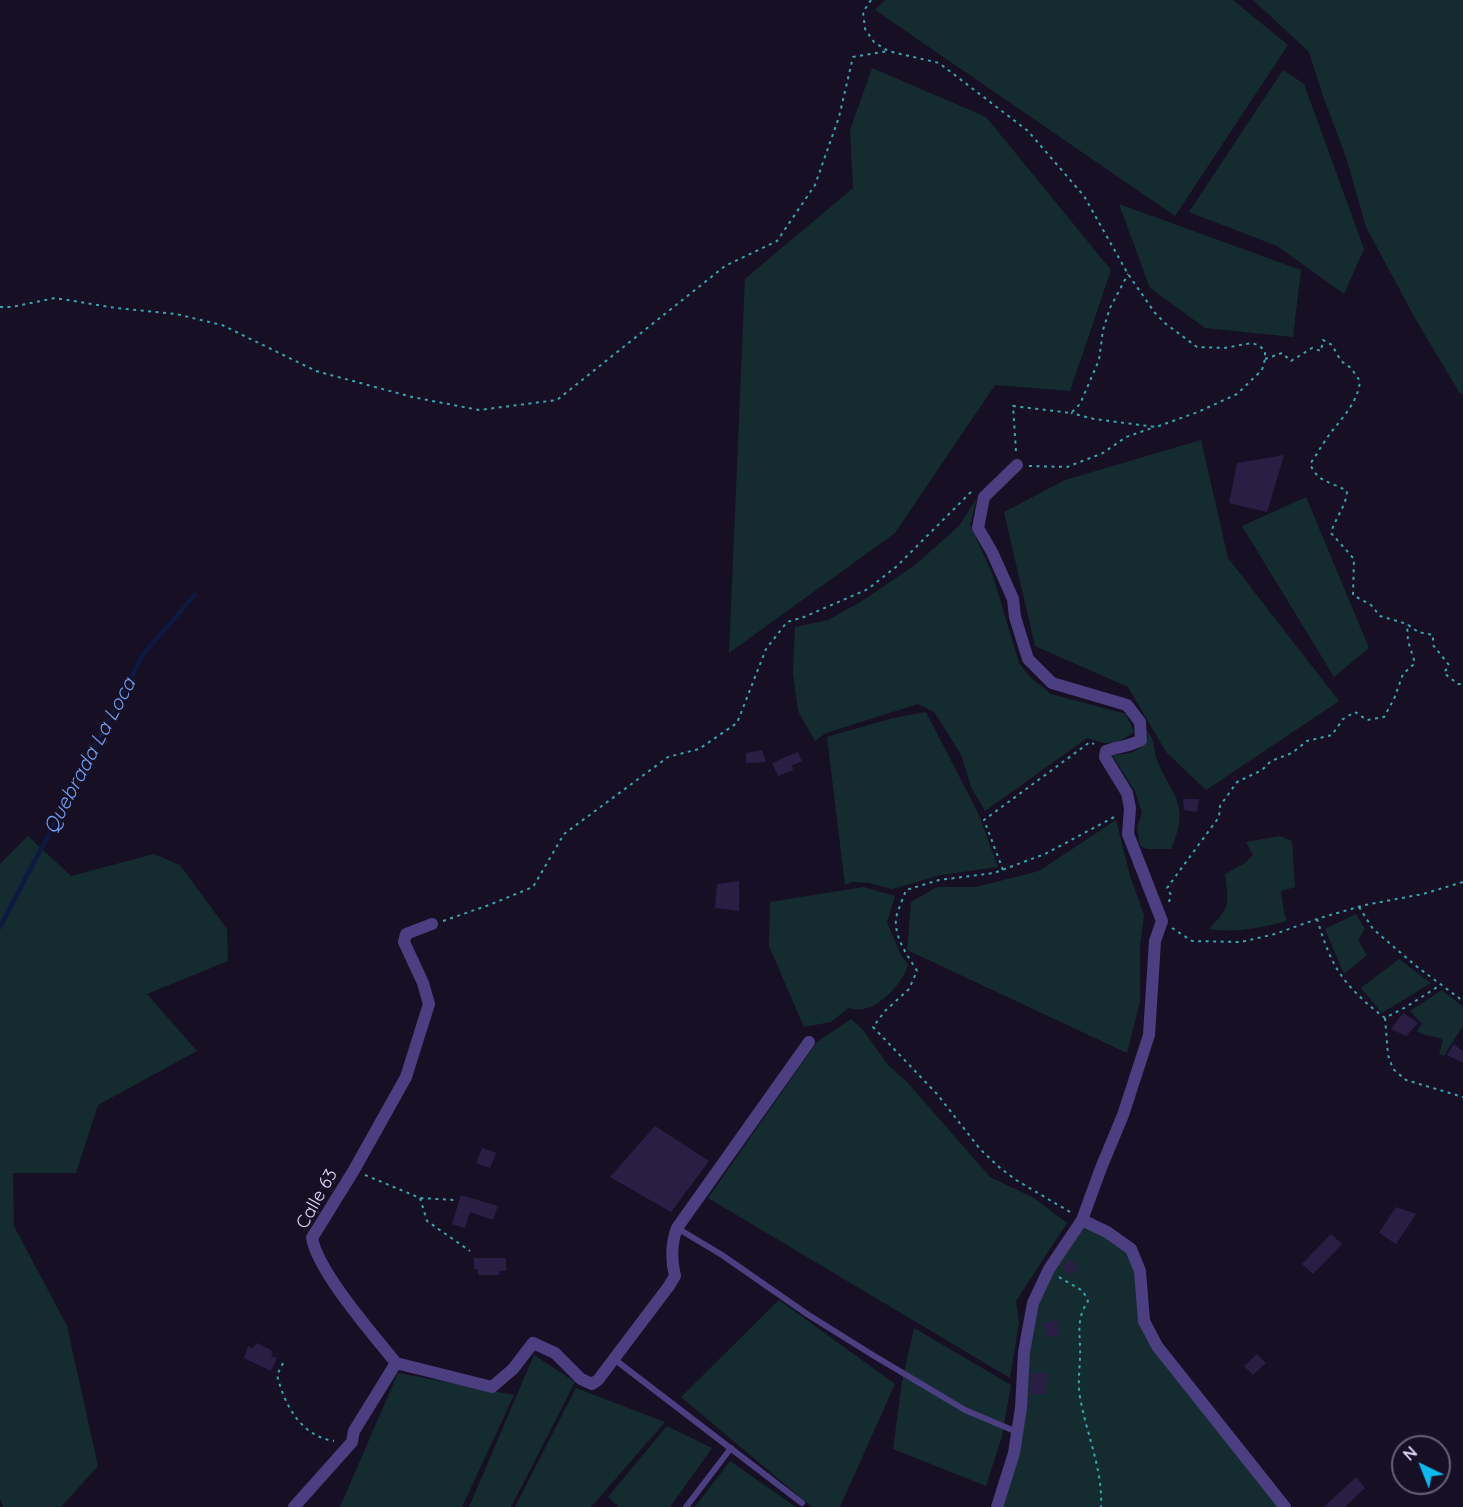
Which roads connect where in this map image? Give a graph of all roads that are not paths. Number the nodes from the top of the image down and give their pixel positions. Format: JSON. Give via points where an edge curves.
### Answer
{"nodes":[{"id":1,"x":1017,"y":465,"type":"road end"},
{"id":2,"x":432,"y":924,"type":"road end"},
{"id":3,"x":808,"y":1042,"type":"dead end"},
{"id":4,"x":1082,"y":1220,"type":"junction"},
{"id":5,"x":677,"y":1228,"type":"junction"},
{"id":6,"x":613,"y":1358,"type":"junction"},
{"id":7,"x":396,"y":1363,"type":"junction"},
{"id":8,"x":1017,"y":1432,"type":"junction"},
{"id":9,"x":731,"y":1448,"type":"junction"},
{"id":10,"x":802,"y":1503,"type":"dead end"},
{"id":11,"x":294,"y":1507,"type":"edge"},
{"id":12,"x":686,"y":1507,"type":"edge"},
{"id":13,"x":997,"y":1507,"type":"edge"},
{"id":14,"x":1286,"y":1507,"type":"edge"}],
"edges":[{"from":1,"to":4,"type":"street","via":[[984,497],[978,528],[1013,599],[1028,659],[1052,683],[1127,705],[1140,722],[1141,740],[1130,746],[1114,747],[1106,751],[1105,757],[1127,793],[1128,834],[1162,921],[1155,941],[1149,1035]]},
{"from":2,"to":7,"type":"street","name":"Calle 63","via":[[406,934],[404,942],[429,1004],[406,1077],[312,1238],[314,1249],[343,1296]]},
{"from":3,"to":5,"type":"street"},
{"from":4,"to":8,"type":"street","via":[[1049,1269],[1033,1303]]},
{"from":4,"to":14,"type":"street","via":[[1131,1249],[1140,1271],[1144,1321],[1157,1346]]},
{"from":5,"to":6,"type":"street","via":[[672,1263],[675,1276]]},
{"from":5,"to":8,"type":"lane","via":[[871,1354],[965,1410]]},
{"from":6,"to":7,"type":"street","via":[[592,1384],[581,1379],[555,1353],[533,1343],[513,1369],[492,1387]]},
{"from":6,"to":9,"type":"lane"},
{"from":7,"to":11,"type":"street","via":[[354,1431],[352,1442]]},
{"from":8,"to":13,"type":"street"},
{"from":9,"to":10,"type":"lane"},
{"from":9,"to":12,"type":"lane"}]}
